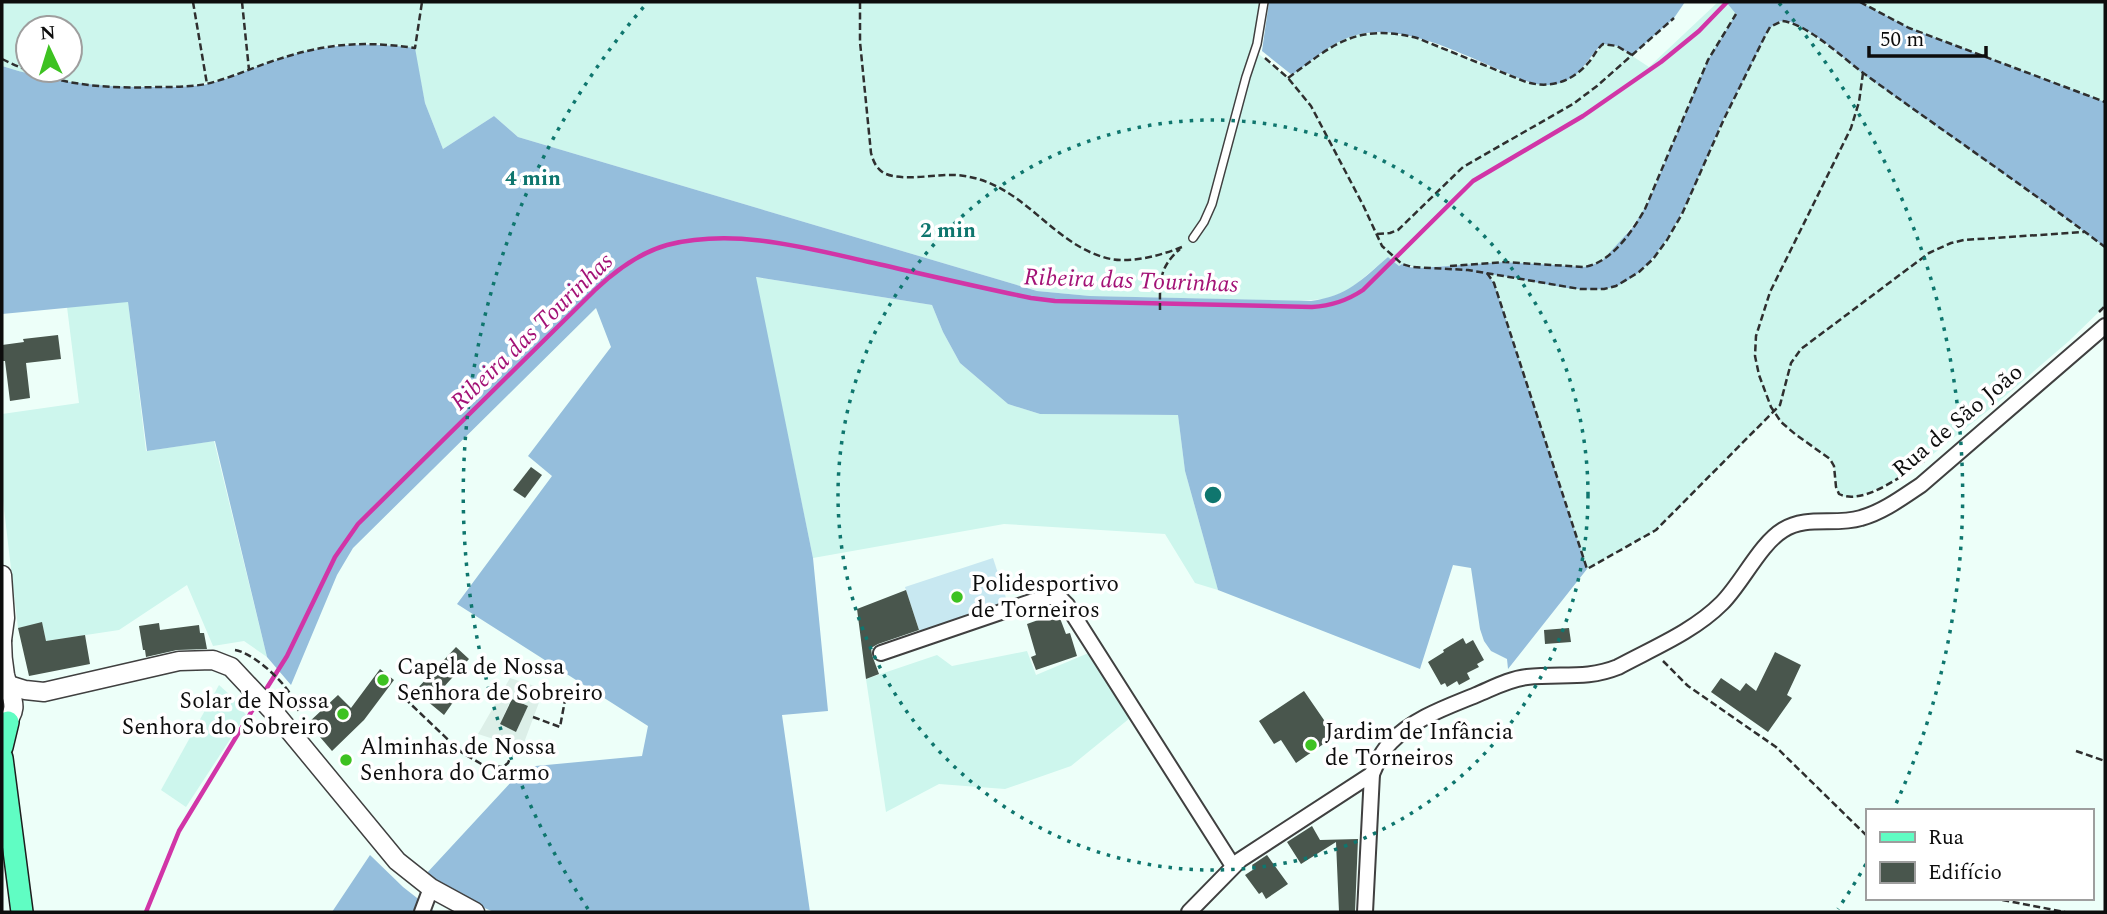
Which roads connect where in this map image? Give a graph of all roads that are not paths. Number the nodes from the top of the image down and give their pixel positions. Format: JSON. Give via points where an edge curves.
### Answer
{"nodes":[{"id":1,"x":1264,"y":2,"type":"edge"},
{"id":2,"x":1193,"y":238,"type":"road end"},
{"id":3,"x":2101,"y":320,"type":"edge"},
{"id":4,"x":2,"y":575,"type":"edge"},
{"id":5,"x":2,"y":640,"type":"edge"},
{"id":6,"x":881,"y":653,"type":"dead end"},
{"id":7,"x":6,"y":680,"type":"edge"},
{"id":8,"x":52,"y":691,"type":"junction"},
{"id":9,"x":7,"y":721,"type":"edge"},
{"id":10,"x":2,"y":747,"type":"edge"},
{"id":11,"x":2,"y":758,"type":"edge"},
{"id":12,"x":1373,"y":774,"type":"junction"},
{"id":13,"x":1233,"y":866,"type":"junction"},
{"id":14,"x":431,"y":888,"type":"junction"},
{"id":15,"x":22,"y":912,"type":"edge"},
{"id":16,"x":422,"y":912,"type":"edge"},
{"id":17,"x":475,"y":912,"type":"edge"},
{"id":18,"x":1189,"y":912,"type":"edge"},
{"id":19,"x":1365,"y":912,"type":"edge"}],
"edges":[{"from":1,"to":2,"type":"lane","via":[[1212,204]]},
{"from":3,"to":12,"type":"street","name":"Rua de São João","via":[[1921,485],[1892,504],[1862,518],[1787,527],[1712,612],[1690,628],[1603,673],[1521,678],[1438,711],[1393,740]]},
{"from":4,"to":5,"type":"street"},
{"from":5,"to":7,"type":"street"},
{"from":6,"to":13,"type":"street","via":[[1049,596],[1059,597]]},
{"from":7,"to":8,"type":"street","via":[[35,692]]},
{"from":7,"to":9,"type":"street","via":[[13,696]]},
{"from":8,"to":9,"type":"street"},
{"from":8,"to":14,"type":"street","via":[[170,663],[202,659],[231,667],[392,856]]},
{"from":9,"to":10,"type":"main road"},
{"from":11,"to":15,"type":"main road"},
{"from":12,"to":13,"type":"street"},
{"from":12,"to":19,"type":"street"},
{"from":13,"to":18,"type":"street"},
{"from":14,"to":16,"type":"street"},
{"from":14,"to":17,"type":"street"}]}
